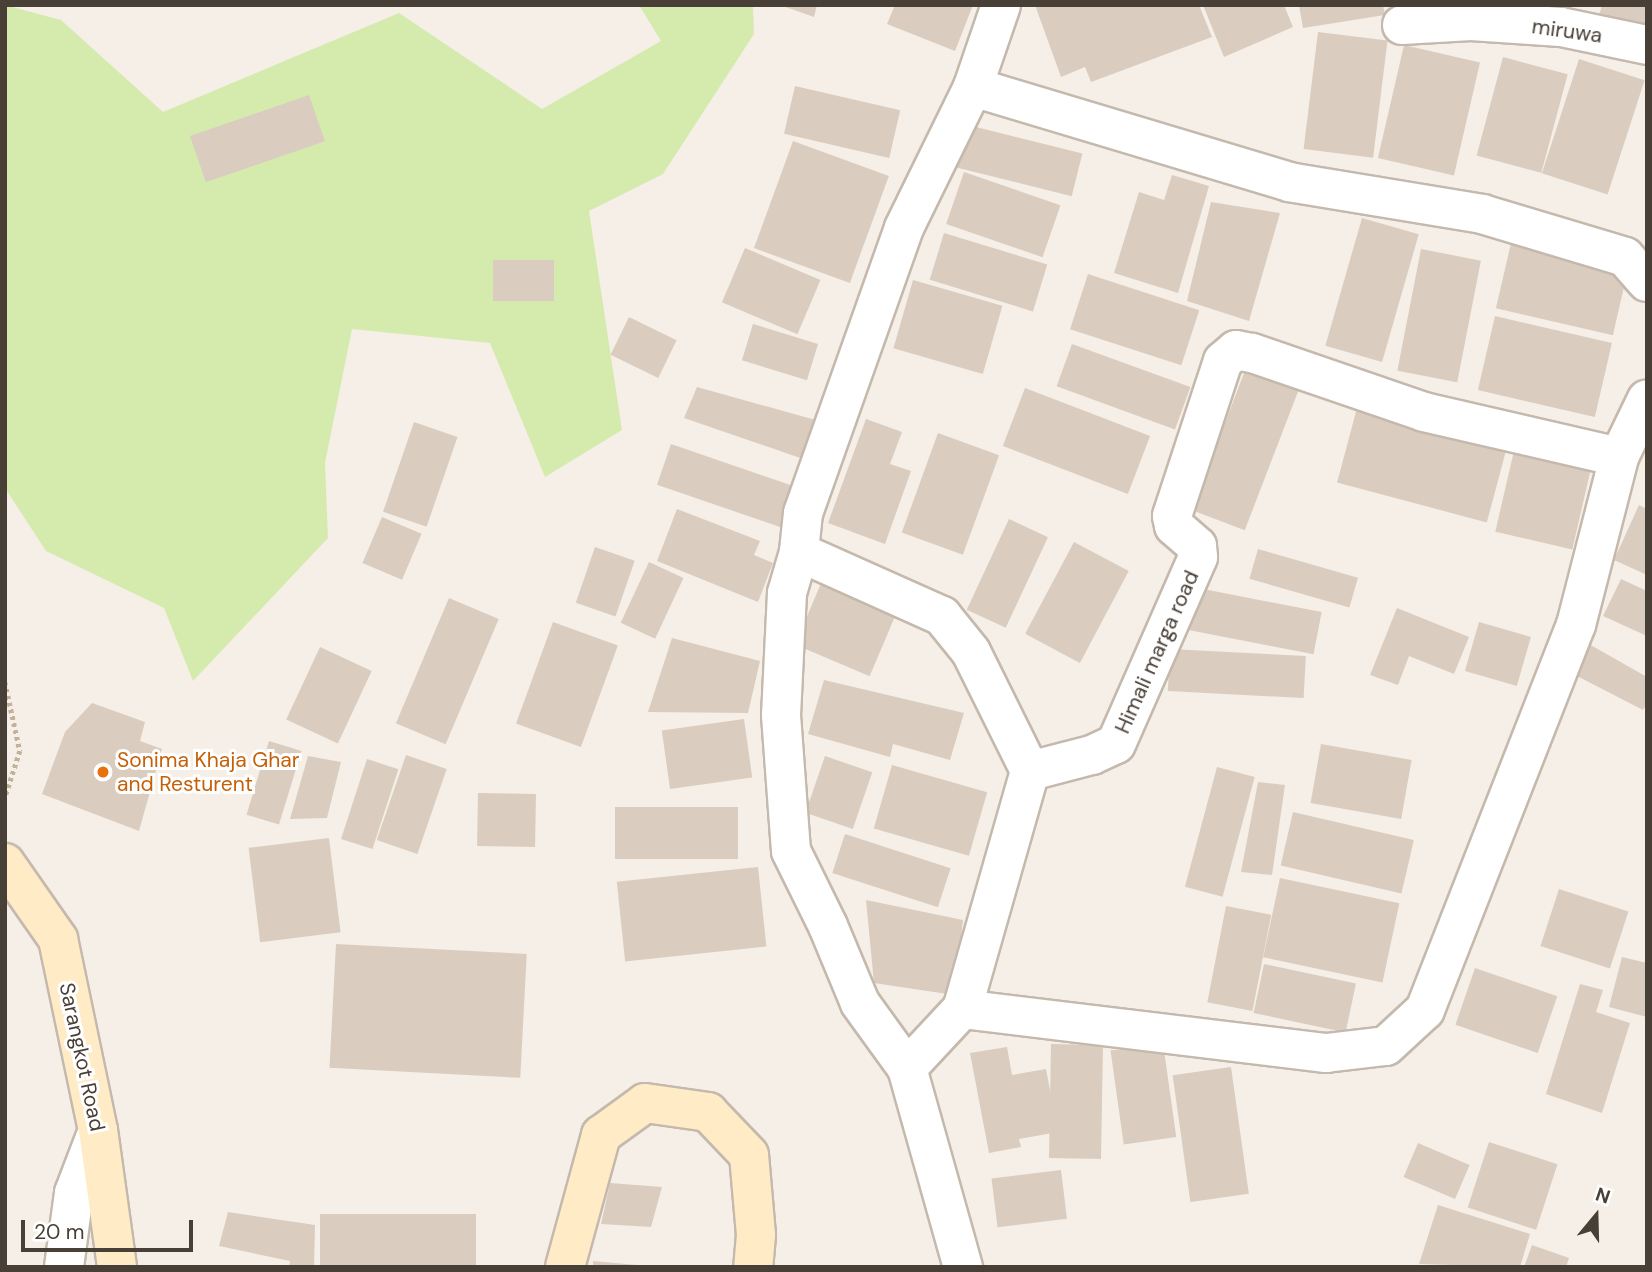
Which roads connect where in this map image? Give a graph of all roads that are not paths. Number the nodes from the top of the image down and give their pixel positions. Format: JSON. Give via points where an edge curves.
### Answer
{"nodes":[{"id":1,"x":1001,"y":5,"type":"edge"},
{"id":2,"x":1402,"y":25,"type":"dead end"},
{"id":3,"x":1647,"y":45,"type":"edge"},
{"id":4,"x":973,"y":87,"type":"junction"},
{"id":5,"x":1647,"y":282,"type":"edge"},
{"id":6,"x":1647,"y":399,"type":"edge"},
{"id":7,"x":1619,"y":457,"type":"junction"},
{"id":8,"x":799,"y":552,"type":"junction"},
{"id":9,"x":1030,"y":771,"type":"junction"},
{"id":10,"x":5,"y":863,"type":"edge"},
{"id":11,"x":962,"y":1009,"type":"junction"},
{"id":12,"x":907,"y":1068,"type":"junction"},
{"id":13,"x":98,"y":1130,"type":"junction"},
{"id":14,"x":64,"y":1267,"type":"edge"},
{"id":15,"x":117,"y":1267,"type":"edge"},
{"id":16,"x":565,"y":1267,"type":"edge"},
{"id":17,"x":753,"y":1267,"type":"edge"},
{"id":18,"x":963,"y":1267,"type":"edge"}],
"edges":[{"from":1,"to":4,"type":"street"},
{"from":2,"to":3,"type":"street","name":"miruwa","via":[[1471,21],[1561,27]]},
{"from":4,"to":5,"type":"street","via":[[1289,182],[1482,214],[1625,257]]},
{"from":4,"to":8,"type":"street","via":[[904,228],[803,513]]},
{"from":6,"to":7,"type":"street"},
{"from":7,"to":9,"type":"street","name":"Himali marga road","via":[[1424,412],[1236,350],[1223,361],[1172,516],[1174,526],[1197,546],[1198,557],[1116,744]]},
{"from":7,"to":11,"type":"street","via":[[1576,625],[1425,1010],[1386,1046],[1326,1053]]},
{"from":8,"to":9,"type":"street","via":[[942,616],[971,652]]},
{"from":8,"to":12,"type":"street","via":[[788,593],[781,715],[790,851],[860,1003]]},
{"from":9,"to":11,"type":"street"},
{"from":10,"to":13,"type":"street","name":"Sarangkot Road","via":[[58,939]]},
{"from":11,"to":12,"type":"street"},
{"from":12,"to":18,"type":"street"},
{"from":13,"to":14,"type":"street","via":[[74,1193]]},
{"from":13,"to":15,"type":"street","name":"Sarangkot Road"},
{"from":16,"to":17,"type":"street","via":[[601,1135],[645,1103],[708,1112],[749,1154],[756,1236]]}]}
